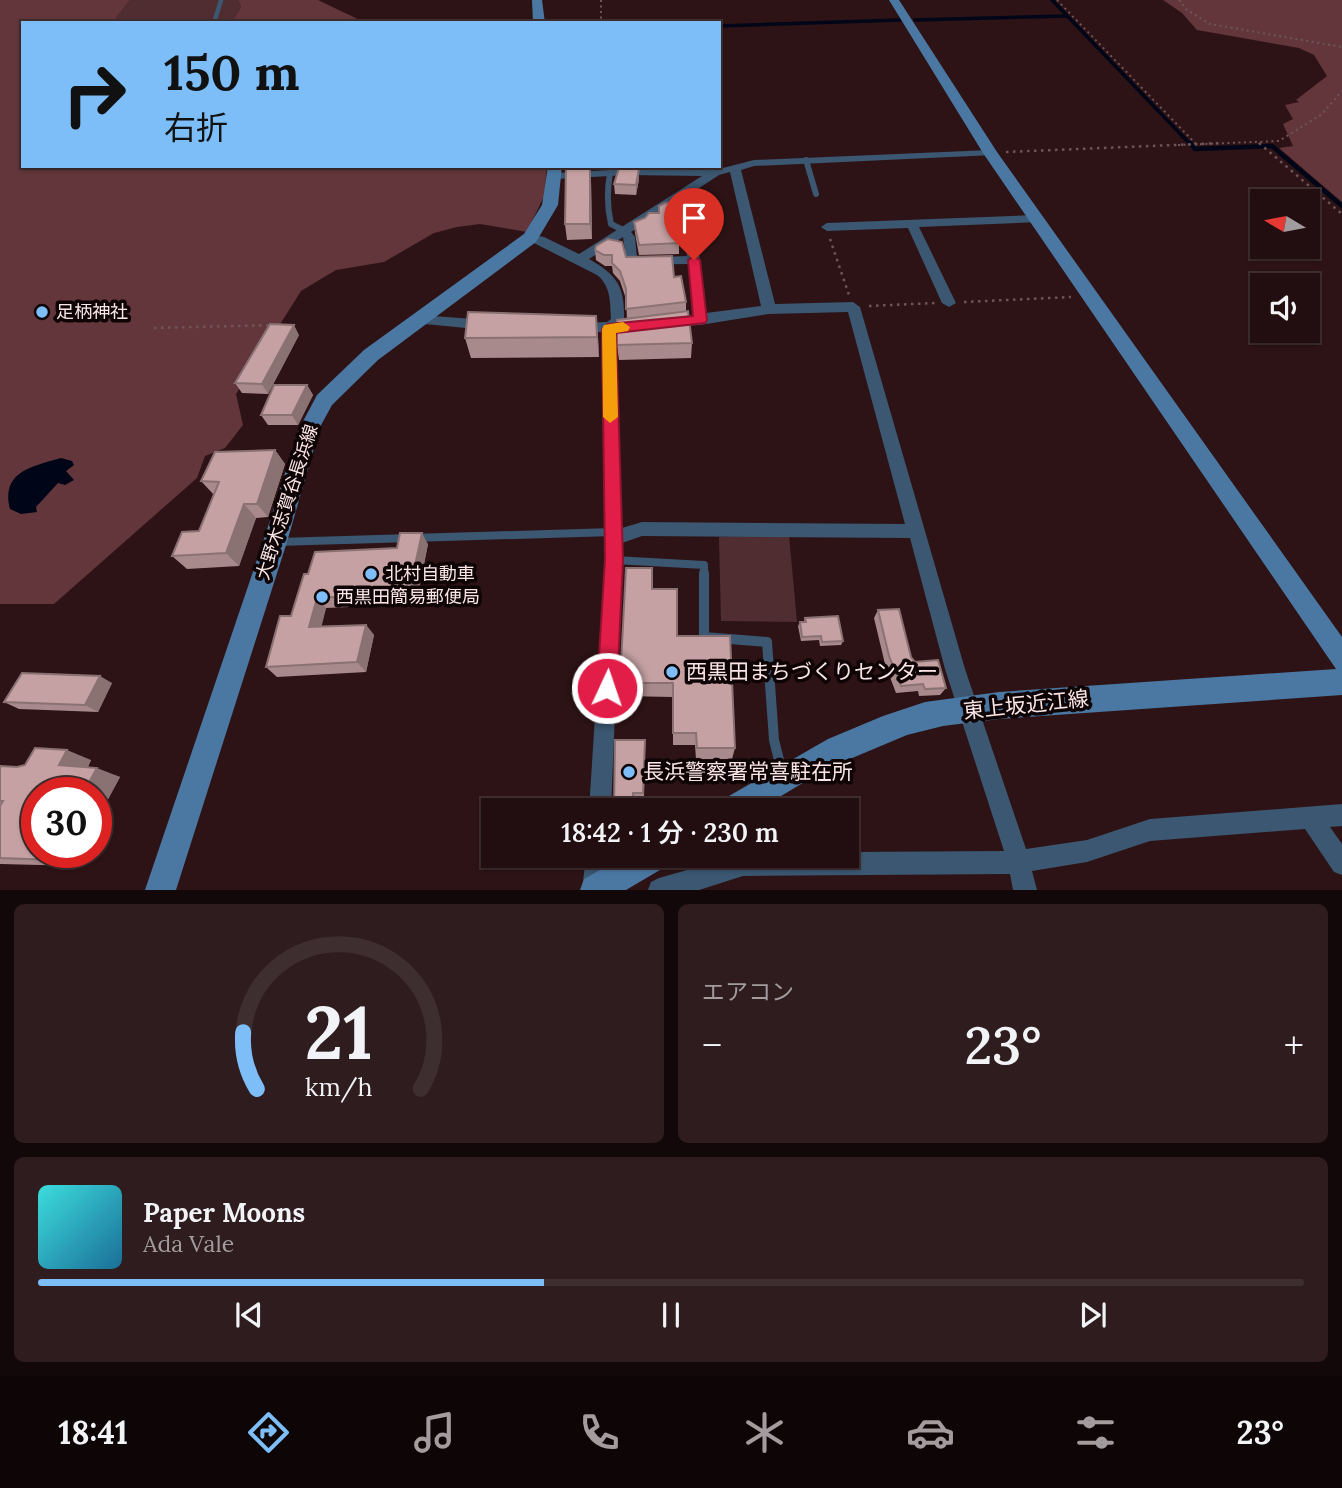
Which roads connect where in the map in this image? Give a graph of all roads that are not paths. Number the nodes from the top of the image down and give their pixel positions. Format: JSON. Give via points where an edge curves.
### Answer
{"nodes":[{"id":1,"x":221,"y":0,"type":"edge"},
{"id":2,"x":537,"y":0,"type":"edge"},
{"id":3,"x":894,"y":0,"type":"edge"},
{"id":4,"x":215,"y":21,"type":"edge"},
{"id":5,"x":539,"y":21,"type":"edge"},
{"id":6,"x":990,"y":153,"type":"junction"},
{"id":7,"x":806,"y":160,"type":"junction"},
{"id":8,"x":735,"y":168,"type":"junction"},
{"id":9,"x":555,"y":171,"type":"edge"},
{"id":10,"x":610,"y":173,"type":"junction"},
{"id":11,"x":715,"y":173,"type":"junction"},
{"id":12,"x":816,"y":194,"type":"dead end"},
{"id":13,"x":682,"y":196,"type":"junction"},
{"id":14,"x":1035,"y":219,"type":"junction"},
{"id":15,"x":912,"y":224,"type":"junction"},
{"id":16,"x":827,"y":227,"type":"road end"},
{"id":17,"x":625,"y":231,"type":"junction"},
{"id":18,"x":530,"y":238,"type":"junction"},
{"id":19,"x":580,"y":259,"type":"junction"},
{"id":20,"x":694,"y":260,"type":"junction"},
{"id":21,"x":948,"y":303,"type":"road end"},
{"id":22,"x":769,"y":309,"type":"junction"},
{"id":23,"x":419,"y":320,"type":"junction"},
{"id":24,"x":700,"y":320,"type":"junction"},
{"id":25,"x":501,"y":326,"type":"edge"},
{"id":26,"x":555,"y":327,"type":"edge"},
{"id":27,"x":608,"y":329,"type":"junction"},
{"id":28,"x":915,"y":531,"type":"junction"},
{"id":29,"x":614,"y":535,"type":"junction"},
{"id":30,"x":275,"y":542,"type":"junction"},
{"id":31,"x":614,"y":560,"type":"junction"},
{"id":32,"x":1342,"y":659,"type":"edge"},
{"id":33,"x":1342,"y":682,"type":"edge"},
{"id":34,"x":969,"y":710,"type":"junction"},
{"id":35,"x":783,"y":776,"type":"junction"},
{"id":36,"x":601,"y":798,"type":"edge"},
{"id":37,"x":750,"y":798,"type":"edge"},
{"id":38,"x":1342,"y":814,"type":"edge"},
{"id":39,"x":1310,"y":817,"type":"junction"},
{"id":40,"x":859,"y":861,"type":"edge"},
{"id":41,"x":1019,"y":862,"type":"junction"},
{"id":42,"x":1342,"y":864,"type":"edge"},
{"id":43,"x":596,"y":868,"type":"edge"},
{"id":44,"x":633,"y":868,"type":"edge"},
{"id":45,"x":719,"y":868,"type":"edge"},
{"id":46,"x":160,"y":890,"type":"edge"},
{"id":47,"x":594,"y":890,"type":"edge"},
{"id":48,"x":659,"y":890,"type":"edge"},
{"id":49,"x":1025,"y":890,"type":"edge"}],
"edges":[{"from":1,"to":4,"type":"lane"},
{"from":2,"to":5,"type":"main road"},
{"from":3,"to":6,"type":"main road"},
{"from":6,"to":7,"type":"street"},
{"from":6,"to":14,"type":"main road"},
{"from":7,"to":8,"type":"street"},
{"from":7,"to":12,"type":"lane"},
{"from":8,"to":11,"type":"street"},
{"from":8,"to":22,"type":"street"},
{"from":9,"to":10,"type":"street"},
{"from":9,"to":18,"type":"main road","name":"大野木志賀谷長浜線","via":[[553,202]]},
{"from":10,"to":11,"type":"street"},
{"from":10,"to":17,"type":"lane","via":[[609,219]]},
{"from":11,"to":13,"type":"street"},
{"from":13,"to":17,"type":"street"},
{"from":13,"to":20,"type":"street"},
{"from":14,"to":15,"type":"street"},
{"from":14,"to":32,"type":"main road"},
{"from":15,"to":16,"type":"street"},
{"from":15,"to":21,"type":"street"},
{"from":17,"to":19,"type":"street"},
{"from":17,"to":20,"type":"street","via":[[631,262]]},
{"from":18,"to":19,"type":"street"},
{"from":18,"to":23,"type":"main road","name":"大野木志賀谷長浜線"},
{"from":19,"to":27,"type":"street","via":[[607,275],[617,290],[618,321]]},
{"from":20,"to":24,"type":"street"},
{"from":22,"to":24,"type":"street"},
{"from":22,"to":28,"type":"street","via":[[853,307]]},
{"from":23,"to":25,"type":"street"},
{"from":23,"to":30,"type":"main road","name":"大野木志賀谷長浜線","via":[[363,362],[324,400],[310,427]]},
{"from":24,"to":27,"type":"street"},
{"from":26,"to":27,"type":"street"},
{"from":27,"to":29,"type":"street"},
{"from":28,"to":29,"type":"street","via":[[642,528]]},
{"from":28,"to":34,"type":"street"},
{"from":29,"to":30,"type":"lane"},
{"from":29,"to":31,"type":"street"},
{"from":30,"to":46,"type":"main road","name":"大野木志賀谷長浜線"},
{"from":31,"to":35,"type":"lane","via":[[704,565],[704,638],[766,642],[774,740]]},
{"from":31,"to":36,"type":"street"},
{"from":33,"to":34,"type":"main road","name":"東上坂近江線"},
{"from":34,"to":35,"type":"main road","name":"東上坂近江線","via":[[910,720],[843,744]]},
{"from":34,"to":41,"type":"street"},
{"from":35,"to":37,"type":"main road","name":"東上坂近江線"},
{"from":38,"to":39,"type":"street"},
{"from":39,"to":41,"type":"street","via":[[1150,830],[1087,851]]},
{"from":39,"to":42,"type":"street"},
{"from":40,"to":41,"type":"street"},
{"from":41,"to":49,"type":"street"},
{"from":43,"to":47,"type":"street"},
{"from":44,"to":47,"type":"main road"},
{"from":45,"to":48,"type":"street"}]}
